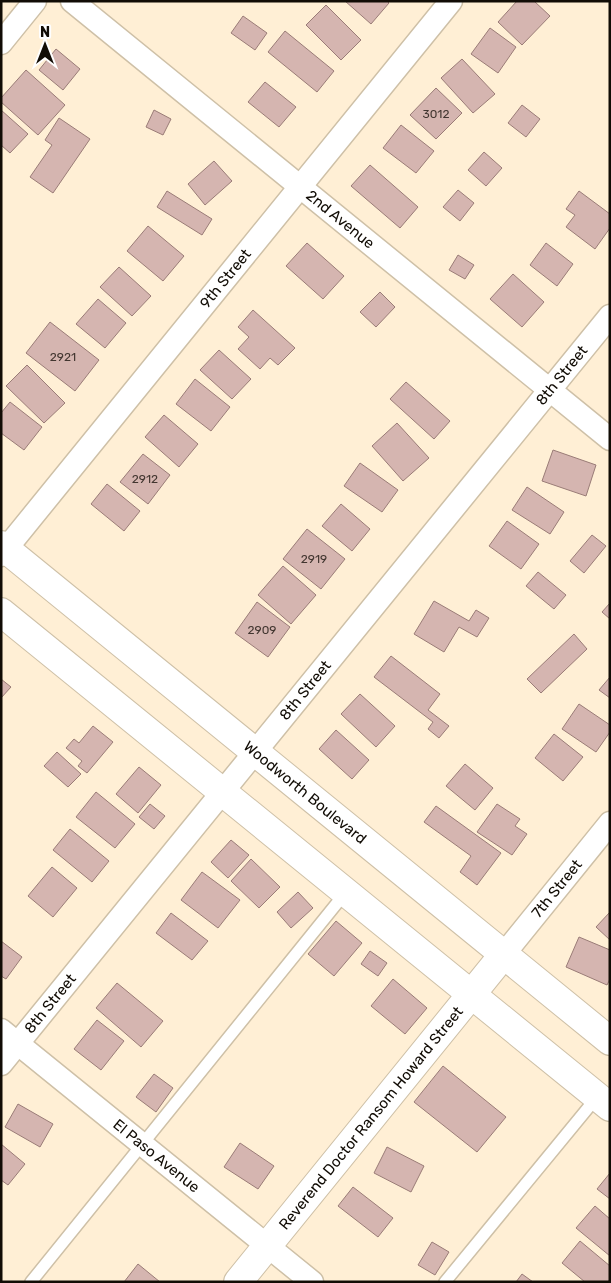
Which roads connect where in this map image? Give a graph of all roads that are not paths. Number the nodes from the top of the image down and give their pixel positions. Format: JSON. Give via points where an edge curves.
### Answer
{"nodes":[{"id":1,"x":35,"y":1,"type":"edge"},
{"id":2,"x":72,"y":1,"type":"edge"},
{"id":3,"x":451,"y":1,"type":"edge"},
{"id":4,"x":1,"y":43,"type":"edge"},
{"id":5,"x":300,"y":186,"type":"junction"},
{"id":6,"x":610,"y":316,"type":"edge"},
{"id":7,"x":550,"y":390,"type":"junction"},
{"id":8,"x":610,"y":439,"type":"edge"},
{"id":9,"x":3,"y":550,"type":"edge"},
{"id":10,"x":1,"y":612,"type":"edge"},
{"id":11,"x":255,"y":752,"type":"junction"},
{"id":12,"x":222,"y":792,"type":"junction"},
{"id":13,"x":610,"y":824,"type":"edge"},
{"id":14,"x":346,"y":892,"type":"junction"},
{"id":15,"x":504,"y":954,"type":"junction"},
{"id":16,"x":472,"y":995,"type":"junction"},
{"id":17,"x":10,"y":1036,"type":"edge"},
{"id":18,"x":610,"y":1041,"type":"edge"},
{"id":19,"x":1,"y":1064,"type":"edge"},
{"id":20,"x":603,"y":1102,"type":"edge"},
{"id":21,"x":142,"y":1144,"type":"junction"},
{"id":22,"x":268,"y":1246,"type":"junction"},
{"id":23,"x":31,"y":1282,"type":"edge"},
{"id":24,"x":238,"y":1282,"type":"edge"},
{"id":25,"x":312,"y":1282,"type":"edge"},
{"id":26,"x":445,"y":1282,"type":"edge"}],
"edges":[{"from":1,"to":4,"type":"street"},
{"from":2,"to":5,"type":"street","name":"2nd Avenue"},
{"from":3,"to":5,"type":"street","name":"9th Street"},
{"from":5,"to":7,"type":"street","name":"2nd Avenue"},
{"from":5,"to":9,"type":"street","name":"9th Street"},
{"from":6,"to":7,"type":"street","name":"8th Street"},
{"from":7,"to":8,"type":"street","name":"2nd Avenue"},
{"from":7,"to":11,"type":"street","name":"8th Street"},
{"from":9,"to":11,"type":"main road","name":"Woodworth Boulevard"},
{"from":10,"to":12,"type":"main road"},
{"from":11,"to":12,"type":"street","name":"8th Street"},
{"from":11,"to":15,"type":"main road","name":"Woodworth Boulevard"},
{"from":12,"to":14,"type":"main road"},
{"from":12,"to":17,"type":"street","name":"8th Street"},
{"from":13,"to":15,"type":"street","name":"7th Street"},
{"from":14,"to":16,"type":"main road"},
{"from":14,"to":21,"type":"lane"},
{"from":15,"to":16,"type":"main road","name":"Reverend Doctor Ransom Howard Street"},
{"from":15,"to":18,"type":"main road","name":"Woodworth Boulevard"},
{"from":16,"to":20,"type":"main road"},
{"from":16,"to":22,"type":"main road","name":"Reverend Doctor Ransom Howard Street"},
{"from":17,"to":19,"type":"street","name":"8th Street"},
{"from":17,"to":21,"type":"street","name":"El Paso Avenue"},
{"from":20,"to":26,"type":"lane"},
{"from":21,"to":22,"type":"street","name":"El Paso Avenue"},
{"from":21,"to":23,"type":"lane"},
{"from":22,"to":24,"type":"main road","name":"Reverend Doctor Ransom Howard Street"},
{"from":22,"to":25,"type":"street","name":"El Paso Avenue"}]}
